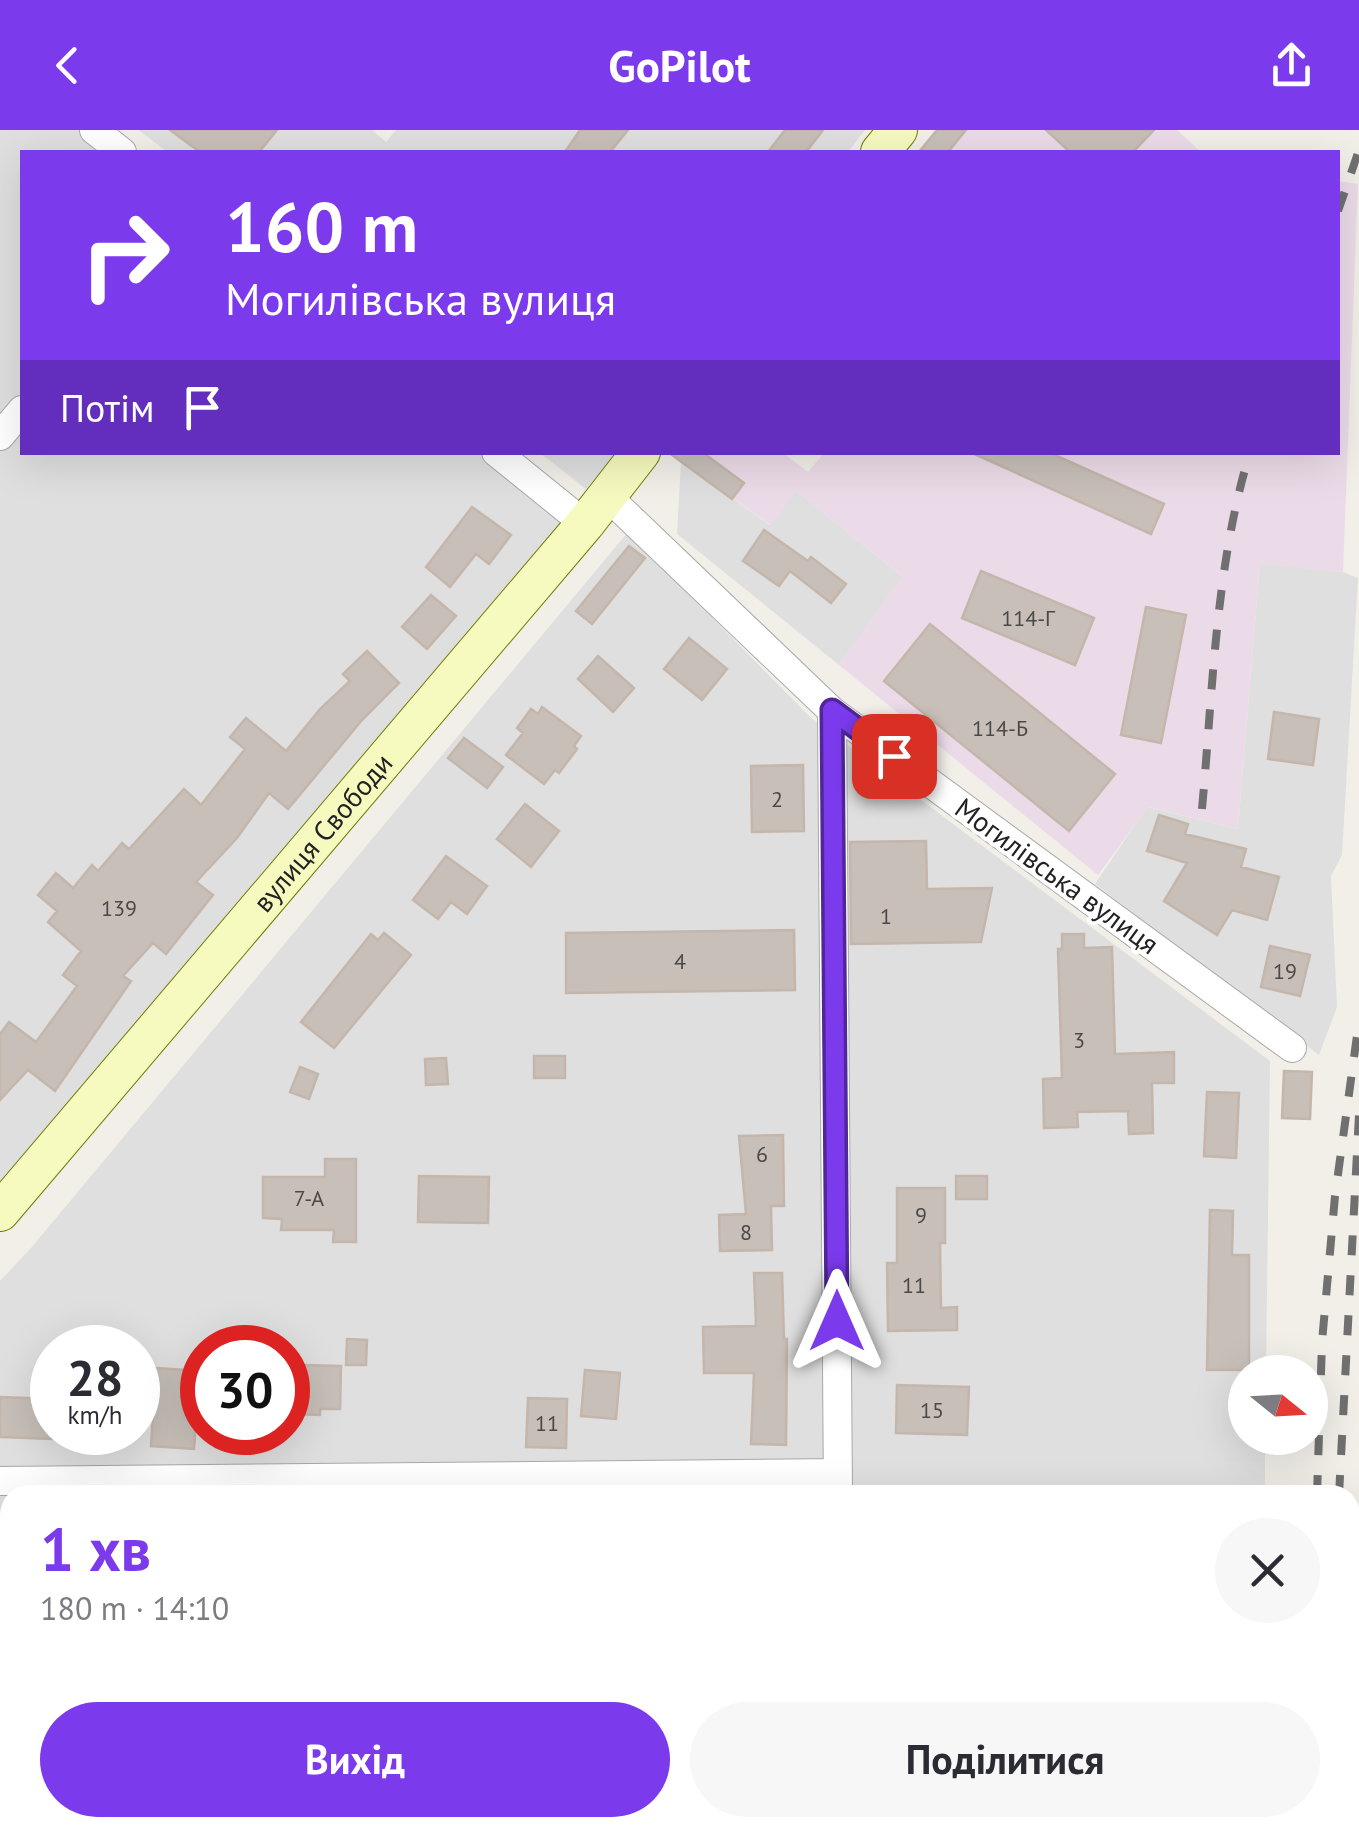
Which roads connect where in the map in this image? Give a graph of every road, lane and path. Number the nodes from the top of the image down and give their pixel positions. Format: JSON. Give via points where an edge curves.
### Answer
{"nodes":[{"id":1,"x":94,"y":130,"type":"edge"},
{"id":2,"x":898,"y":130,"type":"edge"},
{"id":3,"x":119,"y":150,"type":"edge"},
{"id":4,"x":882,"y":150,"type":"edge"},
{"id":5,"x":20,"y":412,"type":"edge"},
{"id":6,"x":0,"y":436,"type":"edge"},
{"id":7,"x":501,"y":455,"type":"edge"},
{"id":8,"x":639,"y":455,"type":"edge"},
{"id":9,"x":596,"y":510,"type":"junction"},
{"id":10,"x":832,"y":710,"type":"junction"},
{"id":11,"x":1292,"y":1048,"type":"dead end"},
{"id":12,"x":0,"y":1212,"type":"edge"},
{"id":13,"x":0,"y":1481,"type":"edge"},
{"id":14,"x":838,"y":1484,"type":"edge"}],
"edges":[{"from":1,"to":3,"type":"street"},
{"from":2,"to":4,"type":"street"},
{"from":5,"to":6,"type":"street"},
{"from":7,"to":9,"type":"street","name":"Могилівська вулиця"},
{"from":8,"to":9,"type":"street","name":"вулиця Свободи"},
{"from":9,"to":10,"type":"street","name":"Могилівська вулиця"},
{"from":9,"to":12,"type":"street","name":"вулиця Свободи"},
{"from":10,"to":11,"type":"street","name":"Могилівська вулиця"},
{"from":10,"to":14,"type":"street"},
{"from":13,"to":14,"type":"street"}]}
